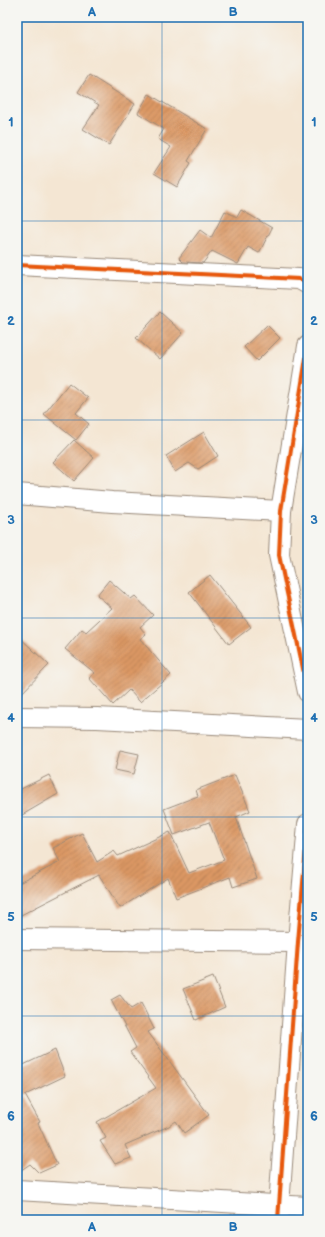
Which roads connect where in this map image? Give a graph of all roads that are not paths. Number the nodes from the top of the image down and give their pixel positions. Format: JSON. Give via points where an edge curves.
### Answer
{"nodes":[{"id":1,"x":17,"y":265,"type":"edge"},
{"id":2,"x":308,"y":284,"type":"edge"},
{"id":3,"x":308,"y":346,"type":"edge"},
{"id":4,"x":17,"y":494,"type":"edge"},
{"id":5,"x":281,"y":511,"type":"junction"},
{"id":6,"x":308,"y":692,"type":"edge"},
{"id":7,"x":17,"y":717,"type":"edge"},
{"id":8,"x":308,"y":729,"type":"edge"},
{"id":9,"x":308,"y":824,"type":"edge"},
{"id":10,"x":17,"y":939,"type":"edge"},
{"id":11,"x":298,"y":942,"type":"junction"},
{"id":12,"x":17,"y":1190,"type":"edge"},
{"id":13,"x":308,"y":1207,"type":"edge"},
{"id":14,"x":279,"y":1212,"type":"edge"}],
"edges":[{"from":1,"to":2,"type":"street","via":[[299,279]]},
{"from":3,"to":5,"type":"street"},
{"from":4,"to":5,"type":"street"},
{"from":5,"to":6,"type":"street","via":[[279,555]]},
{"from":7,"to":8,"type":"street","via":[[97,718]]},
{"from":9,"to":11,"type":"street"},
{"from":10,"to":11,"type":"street"},
{"from":11,"to":14,"type":"street"},
{"from":12,"to":14,"type":"street"},
{"from":13,"to":14,"type":"street"}]}
